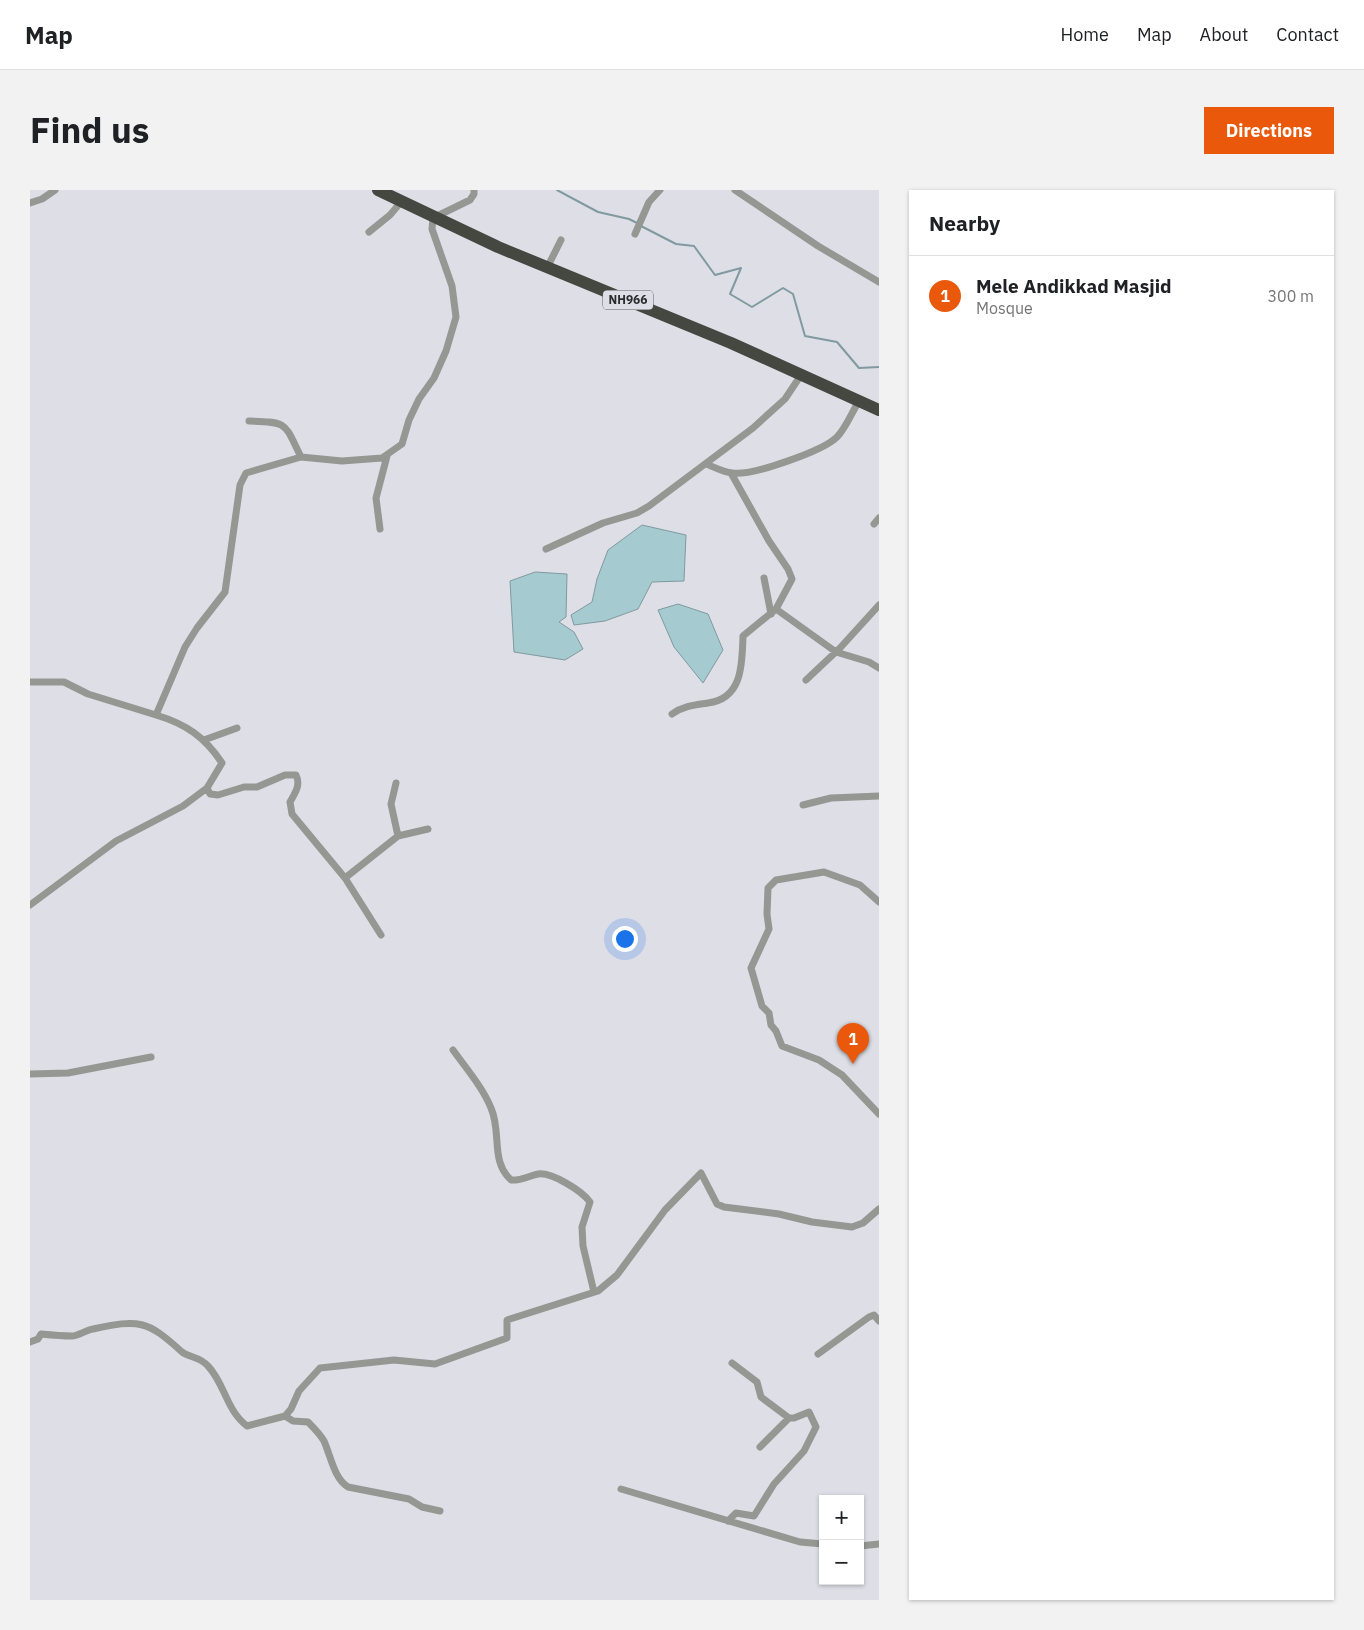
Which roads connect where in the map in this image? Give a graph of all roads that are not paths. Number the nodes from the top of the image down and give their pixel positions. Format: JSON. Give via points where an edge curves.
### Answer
{"nodes":[{"id":1,"x":55,"y":190,"type":"edge"},
{"id":2,"x":378,"y":190,"type":"edge"},
{"id":3,"x":474,"y":190,"type":"edge"},
{"id":4,"x":660,"y":190,"type":"edge"},
{"id":5,"x":735,"y":190,"type":"edge"},
{"id":6,"x":401,"y":202,"type":"junction"},
{"id":7,"x":30,"y":203,"type":"edge"},
{"id":8,"x":433,"y":218,"type":"junction"},
{"id":9,"x":636,"y":231,"type":"dead end"},
{"id":10,"x":369,"y":232,"type":"dead end"},
{"id":11,"x":561,"y":240,"type":"dead end"},
{"id":12,"x":547,"y":268,"type":"junction"},
{"id":13,"x":879,"y":282,"type":"edge"},
{"id":14,"x":801,"y":375,"type":"junction"},
{"id":15,"x":859,"y":401,"type":"junction"},
{"id":16,"x":879,"y":410,"type":"edge"},
{"id":17,"x":249,"y":421,"type":"dead end"},
{"id":18,"x":387,"y":456,"type":"junction"},
{"id":19,"x":301,"y":458,"type":"junction"},
{"id":20,"x":706,"y":464,"type":"junction"},
{"id":21,"x":731,"y":473,"type":"junction"},
{"id":22,"x":380,"y":529,"type":"dead end"},
{"id":23,"x":546,"y":549,"type":"dead end"},
{"id":24,"x":764,"y":578,"type":"dead end"},
{"id":25,"x":879,"y":606,"type":"edge"},
{"id":26,"x":773,"y":612,"type":"junction"},
{"id":27,"x":836,"y":652,"type":"junction"},
{"id":28,"x":879,"y":668,"type":"edge"},
{"id":29,"x":806,"y":680,"type":"dead end"},
{"id":30,"x":30,"y":682,"type":"edge"},
{"id":31,"x":672,"y":714,"type":"dead end"},
{"id":32,"x":156,"y":715,"type":"junction"},
{"id":33,"x":237,"y":728,"type":"dead end"},
{"id":34,"x":204,"y":740,"type":"junction"},
{"id":35,"x":396,"y":783,"type":"dead end"},
{"id":36,"x":207,"y":788,"type":"junction"},
{"id":37,"x":879,"y":796,"type":"edge"},
{"id":38,"x":803,"y":805,"type":"dead end"},
{"id":39,"x":428,"y":829,"type":"dead end"},
{"id":40,"x":398,"y":836,"type":"junction"},
{"id":41,"x":345,"y":878,"type":"junction"},
{"id":42,"x":879,"y":902,"type":"edge"},
{"id":43,"x":30,"y":905,"type":"edge"},
{"id":44,"x":381,"y":935,"type":"dead end"},
{"id":45,"x":453,"y":1050,"type":"dead end"},
{"id":46,"x":151,"y":1057,"type":"dead end"},
{"id":47,"x":30,"y":1074,"type":"edge"},
{"id":48,"x":879,"y":1114,"type":"edge"},
{"id":49,"x":879,"y":1209,"type":"edge"},
{"id":50,"x":594,"y":1292,"type":"junction"},
{"id":51,"x":879,"y":1320,"type":"edge"},
{"id":52,"x":30,"y":1342,"type":"edge"},
{"id":53,"x":818,"y":1354,"type":"dead end"},
{"id":54,"x":732,"y":1363,"type":"dead end"},
{"id":55,"x":285,"y":1416,"type":"junction"},
{"id":56,"x":789,"y":1418,"type":"junction"},
{"id":57,"x":760,"y":1447,"type":"dead end"},
{"id":58,"x":621,"y":1489,"type":"dead end"},
{"id":59,"x":440,"y":1511,"type":"dead end"},
{"id":60,"x":728,"y":1521,"type":"junction"},
{"id":61,"x":819,"y":1544,"type":"edge"},
{"id":62,"x":879,"y":1544,"type":"edge"},
{"id":63,"x":864,"y":1546,"type":"edge"}],
"edges":[{"from":1,"to":7,"type":"street"},
{"from":2,"to":6,"type":"highway","number":"NH966"},
{"from":3,"to":8,"type":"street","via":[[470,200]]},
{"from":4,"to":9,"type":"street","via":[[650,202]]},
{"from":5,"to":13,"type":"street","via":[[818,246]]},
{"from":6,"to":8,"type":"highway","number":"NH966"},
{"from":6,"to":10,"type":"street"},
{"from":8,"to":12,"type":"highway","number":"NH966"},
{"from":8,"to":18,"type":"street","via":[[432,229],[452,286],[456,317],[446,351],[434,378],[419,399],[402,444]]},
{"from":11,"to":12,"type":"street"},
{"from":12,"to":14,"type":"highway","number":"NH966"},
{"from":14,"to":15,"type":"highway","number":"NH966"},
{"from":14,"to":20,"type":"street","via":[[785,399]]},
{"from":15,"to":16,"type":"highway","number":"NH966"},
{"from":15,"to":21,"type":"street","via":[[837,438],[756,471]]},
{"from":17,"to":19,"type":"street","via":[[279,422],[285,426]]},
{"from":18,"to":19,"type":"street","via":[[342,461]]},
{"from":18,"to":22,"type":"street","via":[[376,498]]},
{"from":19,"to":32,"type":"street","via":[[246,473],[236,504],[225,592],[186,647]]},
{"from":20,"to":21,"type":"street"},
{"from":20,"to":23,"type":"street","via":[[638,513],[603,522]]},
{"from":21,"to":26,"type":"street","via":[[792,579]]},
{"from":24,"to":26,"type":"street"},
{"from":25,"to":27,"type":"street"},
{"from":26,"to":27,"type":"street"},
{"from":26,"to":31,"type":"street","via":[[743,636],[738,683],[728,696],[687,706]]},
{"from":27,"to":28,"type":"street"},
{"from":27,"to":29,"type":"street"},
{"from":30,"to":32,"type":"street","via":[[64,682],[88,694]]},
{"from":32,"to":34,"type":"street","via":[[184,726]]},
{"from":33,"to":34,"type":"street"},
{"from":34,"to":36,"type":"street","via":[[222,763]]},
{"from":35,"to":40,"type":"street","via":[[391,804]]},
{"from":36,"to":41,"type":"street","via":[[210,794],[218,796],[244,787],[257,787],[286,775],[296,776],[297,789],[290,802],[292,814]]},
{"from":36,"to":43,"type":"street","via":[[183,806],[116,841]]},
{"from":37,"to":38,"type":"street","via":[[831,798]]},
{"from":39,"to":40,"type":"street"},
{"from":40,"to":41,"type":"street"},
{"from":41,"to":44,"type":"street"},
{"from":42,"to":48,"type":"street","via":[[860,885],[824,872],[776,880],[768,888],[769,929],[751,968],[762,1006],[769,1014],[782,1046],[819,1060],[842,1075]]},
{"from":45,"to":50,"type":"street","via":[[490,1106],[497,1124],[496,1148],[500,1168],[507,1176],[520,1181],[540,1174],[566,1183],[584,1194],[590,1202],[582,1227]]},
{"from":46,"to":47,"type":"street","via":[[68,1073]]},
{"from":49,"to":50,"type":"street","via":[[863,1223],[852,1226],[724,1207],[717,1204],[701,1173],[665,1210],[617,1275]]},
{"from":50,"to":55,"type":"street","via":[[507,1320],[507,1338],[435,1364],[394,1360],[320,1368],[299,1391]]},
{"from":51,"to":53,"type":"street","via":[[874,1315],[870,1317]]},
{"from":52,"to":55,"type":"street","via":[[41,1334],[72,1336],[94,1329],[142,1323],[185,1354],[198,1357],[206,1364],[221,1383],[232,1412],[247,1426]]},
{"from":54,"to":56,"type":"street","via":[[757,1382],[761,1397]]},
{"from":55,"to":59,"type":"street","via":[[292,1421],[308,1422],[318,1433],[334,1463],[337,1477],[348,1487],[409,1500]]},
{"from":56,"to":57,"type":"street"},
{"from":56,"to":60,"type":"street","via":[[810,1412],[814,1418],[814,1433],[804,1451],[774,1484],[754,1516],[736,1513]]},
{"from":58,"to":60,"type":"street"},
{"from":60,"to":61,"type":"street","via":[[800,1542]]},
{"from":62,"to":63,"type":"street"}]}
